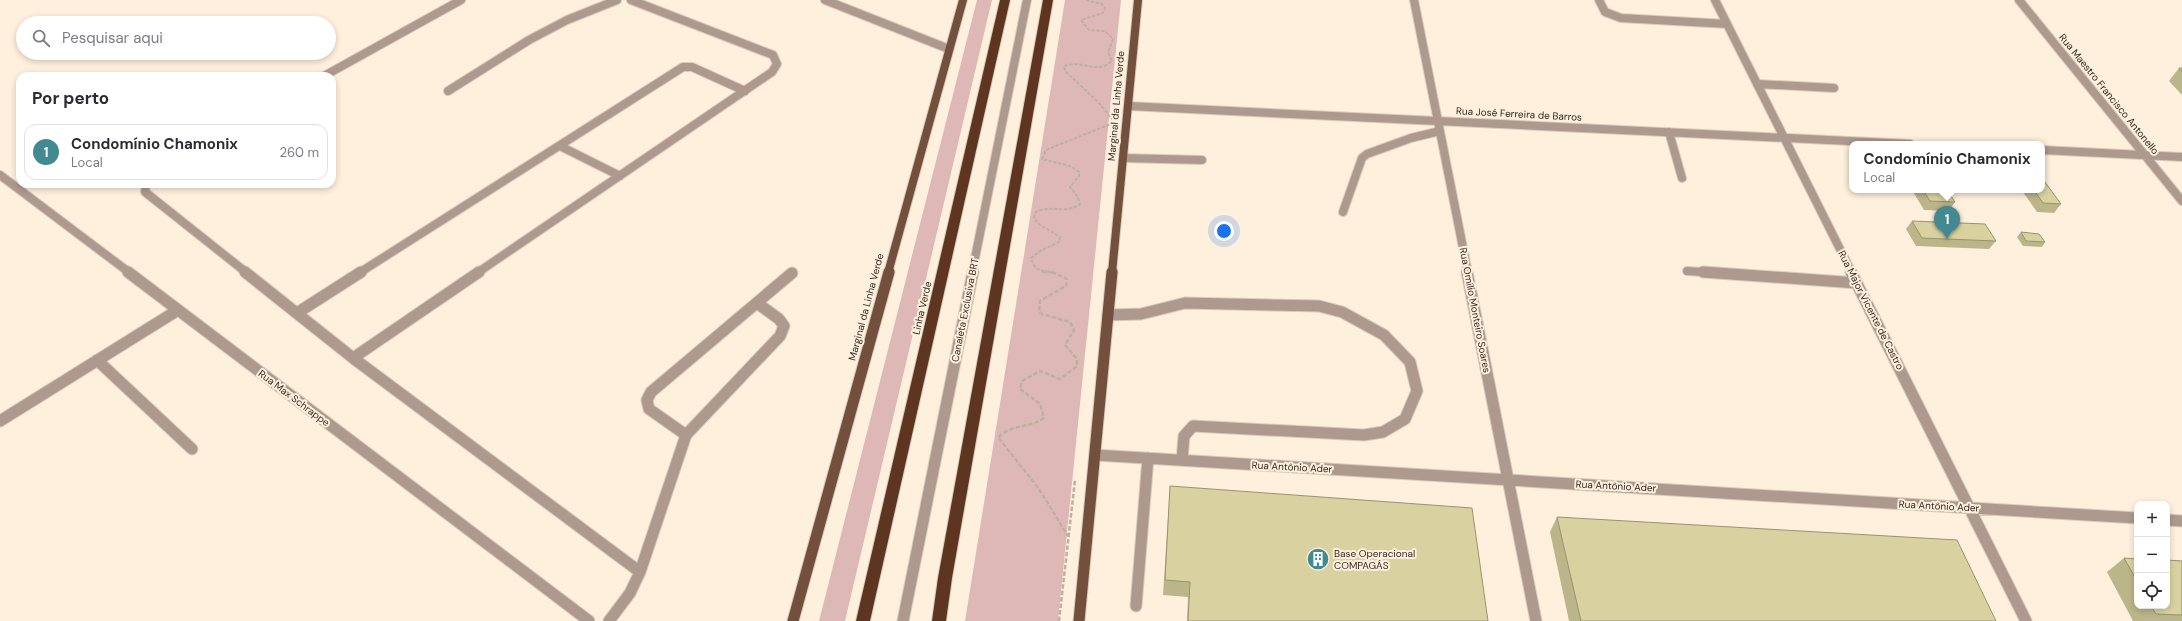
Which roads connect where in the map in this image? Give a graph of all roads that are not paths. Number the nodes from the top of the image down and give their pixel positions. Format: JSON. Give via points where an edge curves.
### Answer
{"nodes":[{"id":1,"x":461,"y":0,"type":"edge"},
{"id":2,"x":617,"y":0,"type":"edge"},
{"id":3,"x":631,"y":0,"type":"edge"},
{"id":4,"x":825,"y":0,"type":"edge"},
{"id":5,"x":963,"y":0,"type":"edge"},
{"id":6,"x":1005,"y":0,"type":"edge"},
{"id":7,"x":1027,"y":0,"type":"edge"},
{"id":8,"x":1048,"y":0,"type":"edge"},
{"id":9,"x":1138,"y":0,"type":"edge"},
{"id":10,"x":1414,"y":0,"type":"edge"},
{"id":11,"x":1599,"y":0,"type":"edge"},
{"id":12,"x":1715,"y":0,"type":"edge"},
{"id":13,"x":2019,"y":0,"type":"edge"},
{"id":14,"x":840,"y":2,"type":"edge"},
{"id":15,"x":1727,"y":24,"type":"junction"},
{"id":16,"x":949,"y":49,"type":"junction"},
{"id":17,"x":331,"y":72,"type":"edge"},
{"id":18,"x":1757,"y":84,"type":"junction"},
{"id":19,"x":1834,"y":88,"type":"dead end"},
{"id":20,"x":448,"y":91,"type":"dead end"},
{"id":21,"x":745,"y":91,"type":"junction"},
{"id":22,"x":1128,"y":106,"type":"junction"},
{"id":23,"x":1439,"y":126,"type":"junction"},
{"id":24,"x":1668,"y":132,"type":"junction"},
{"id":25,"x":1784,"y":138,"type":"junction"},
{"id":26,"x":1849,"y":141,"type":"edge"},
{"id":27,"x":560,"y":146,"type":"junction"},
{"id":28,"x":2045,"y":150,"type":"edge"},
{"id":29,"x":2145,"y":155,"type":"junction"},
{"id":30,"x":2182,"y":157,"type":"edge"},
{"id":31,"x":1123,"y":158,"type":"junction"},
{"id":32,"x":1202,"y":160,"type":"dead end"},
{"id":33,"x":0,"y":175,"type":"edge"},
{"id":34,"x":620,"y":176,"type":"junction"},
{"id":35,"x":1682,"y":178,"type":"dead end"},
{"id":36,"x":16,"y":187,"type":"edge"},
{"id":37,"x":17,"y":188,"type":"edge"},
{"id":38,"x":146,"y":188,"type":"edge"},
{"id":39,"x":2182,"y":201,"type":"edge"},
{"id":40,"x":1344,"y":212,"type":"dead end"},
{"id":41,"x":1687,"y":271,"type":"dead end"},
{"id":42,"x":792,"y":274,"type":"dead end"},
{"id":43,"x":1857,"y":283,"type":"junction"},
{"id":44,"x":757,"y":303,"type":"junction"},
{"id":45,"x":178,"y":310,"type":"junction"},
{"id":46,"x":296,"y":313,"type":"junction"},
{"id":47,"x":1108,"y":315,"type":"junction"},
{"id":48,"x":353,"y":358,"type":"junction"},
{"id":49,"x":97,"y":360,"type":"junction"},
{"id":50,"x":0,"y":421,"type":"edge"},
{"id":51,"x":686,"y":435,"type":"junction"},
{"id":52,"x":192,"y":449,"type":"dead end"},
{"id":53,"x":1095,"y":455,"type":"junction"},
{"id":54,"x":1148,"y":458,"type":"junction"},
{"id":55,"x":1182,"y":460,"type":"junction"},
{"id":56,"x":1509,"y":480,"type":"junction"},
{"id":57,"x":1970,"y":508,"type":"junction"},
{"id":58,"x":2134,"y":518,"type":"edge"},
{"id":59,"x":2170,"y":520,"type":"edge"},
{"id":60,"x":2182,"y":521,"type":"edge"},
{"id":61,"x":640,"y":572,"type":"junction"},
{"id":62,"x":1136,"y":606,"type":"dead end"},
{"id":63,"x":588,"y":621,"type":"edge"},
{"id":64,"x":609,"y":621,"type":"edge"},
{"id":65,"x":793,"y":621,"type":"edge"},
{"id":66,"x":863,"y":621,"type":"edge"},
{"id":67,"x":903,"y":621,"type":"edge"},
{"id":68,"x":939,"y":621,"type":"edge"},
{"id":69,"x":1079,"y":621,"type":"edge"},
{"id":70,"x":1536,"y":621,"type":"edge"},
{"id":71,"x":2026,"y":621,"type":"edge"}],
"edges":[{"from":1,"to":17,"type":"street"},
{"from":2,"to":20,"type":"street","via":[[567,20],[528,40]]},
{"from":3,"to":21,"type":"street","via":[[773,55],[777,64],[772,72]]},
{"from":4,"to":14,"type":"street"},
{"from":5,"to":16,"type":"main road","name":"Marginal da Linha Verde"},
{"from":6,"to":66,"type":"highway","name":"Linha Verde"},
{"from":7,"to":67,"type":"street","name":"Canaleta Exclusiva BRT"},
{"from":8,"to":68,"type":"highway"},
{"from":9,"to":22,"type":"main road","name":"Marginal da Linha Verde"},
{"from":10,"to":23,"type":"street","name":"Rua Omílio Monteiro Soares"},
{"from":11,"to":15,"type":"street","via":[[1605,12],[1621,18]]},
{"from":12,"to":15,"type":"street","name":"Rua Major Vicente de Castro"},
{"from":13,"to":29,"type":"street","name":"Rua Maestro Francisco Antonello"},
{"from":14,"to":16,"type":"street"},
{"from":15,"to":18,"type":"street","name":"Rua Major Vicente de Castro"},
{"from":16,"to":65,"type":"main road","name":"Marginal da Linha Verde"},
{"from":18,"to":19,"type":"street"},
{"from":18,"to":25,"type":"street","name":"Rua Major Vicente de Castro"},
{"from":21,"to":27,"type":"street","via":[[692,67],[683,67]]},
{"from":21,"to":34,"type":"street"},
{"from":22,"to":23,"type":"street","name":"Rua José Ferreira de Barros"},
{"from":22,"to":31,"type":"main road","name":"Marginal da Linha Verde"},
{"from":23,"to":24,"type":"street","name":"Rua José Ferreira de Barros"},
{"from":23,"to":40,"type":"street","via":[[1362,158]]},
{"from":23,"to":56,"type":"street","name":"Rua Omílio Monteiro Soares"},
{"from":24,"to":25,"type":"street","name":"Rua José Ferreira de Barros"},
{"from":24,"to":35,"type":"street"},
{"from":25,"to":26,"type":"street","name":"Rua José Ferreira de Barros"},
{"from":25,"to":43,"type":"street","name":"Rua Major Vicente de Castro"},
{"from":27,"to":34,"type":"street"},
{"from":27,"to":46,"type":"street"},
{"from":28,"to":29,"type":"street"},
{"from":29,"to":30,"type":"street"},
{"from":29,"to":39,"type":"street","name":"Rua Maestro Francisco Antonello"},
{"from":31,"to":32,"type":"street"},
{"from":31,"to":47,"type":"main road","name":"Marginal da Linha Verde"},
{"from":33,"to":36,"type":"street","name":"Rua Max Schrappe"},
{"from":34,"to":48,"type":"street"},
{"from":37,"to":45,"type":"street","name":"Rua Max Schrappe"},
{"from":38,"to":46,"type":"street","via":[[145,192]]},
{"from":41,"to":43,"type":"street"},
{"from":42,"to":44,"type":"street"},
{"from":43,"to":57,"type":"street","name":"Rua Major Vicente de Castro"},
{"from":44,"to":51,"type":"street","via":[[779,319],[784,326],[780,336]]},
{"from":44,"to":51,"type":"street","via":[[651,392],[647,400],[649,409]]},
{"from":45,"to":49,"type":"street"},
{"from":45,"to":63,"type":"street","name":"Rua Max Schrappe"},
{"from":46,"to":48,"type":"street"},
{"from":47,"to":53,"type":"main road","name":"Marginal da Linha Verde"},
{"from":47,"to":55,"type":"street","via":[[1141,314],[1185,303],[1319,306],[1342,312],[1384,335],[1410,362],[1417,390],[1405,419],[1383,432],[1364,435],[1192,426],[1183,434]]},
{"from":48,"to":61,"type":"street"},
{"from":49,"to":50,"type":"street"},
{"from":49,"to":52,"type":"street"},
{"from":51,"to":61,"type":"street"},
{"from":53,"to":54,"type":"street","name":"Rua Antônio Ader"},
{"from":53,"to":69,"type":"main road","name":"Marginal da Linha Verde"},
{"from":54,"to":55,"type":"street","name":"Rua Antônio Ader"},
{"from":54,"to":62,"type":"street"},
{"from":55,"to":56,"type":"street","name":"Rua Antônio Ader"},
{"from":56,"to":57,"type":"street","name":"Rua Antônio Ader"},
{"from":56,"to":70,"type":"street","name":"Rua Omílio Monteiro Soares"},
{"from":57,"to":58,"type":"street","name":"Rua Antônio Ader"},
{"from":57,"to":71,"type":"street","name":"Rua Major Vicente de Castro"},
{"from":59,"to":60,"type":"street"},
{"from":61,"to":64,"type":"street","via":[[630,593]]}]}
